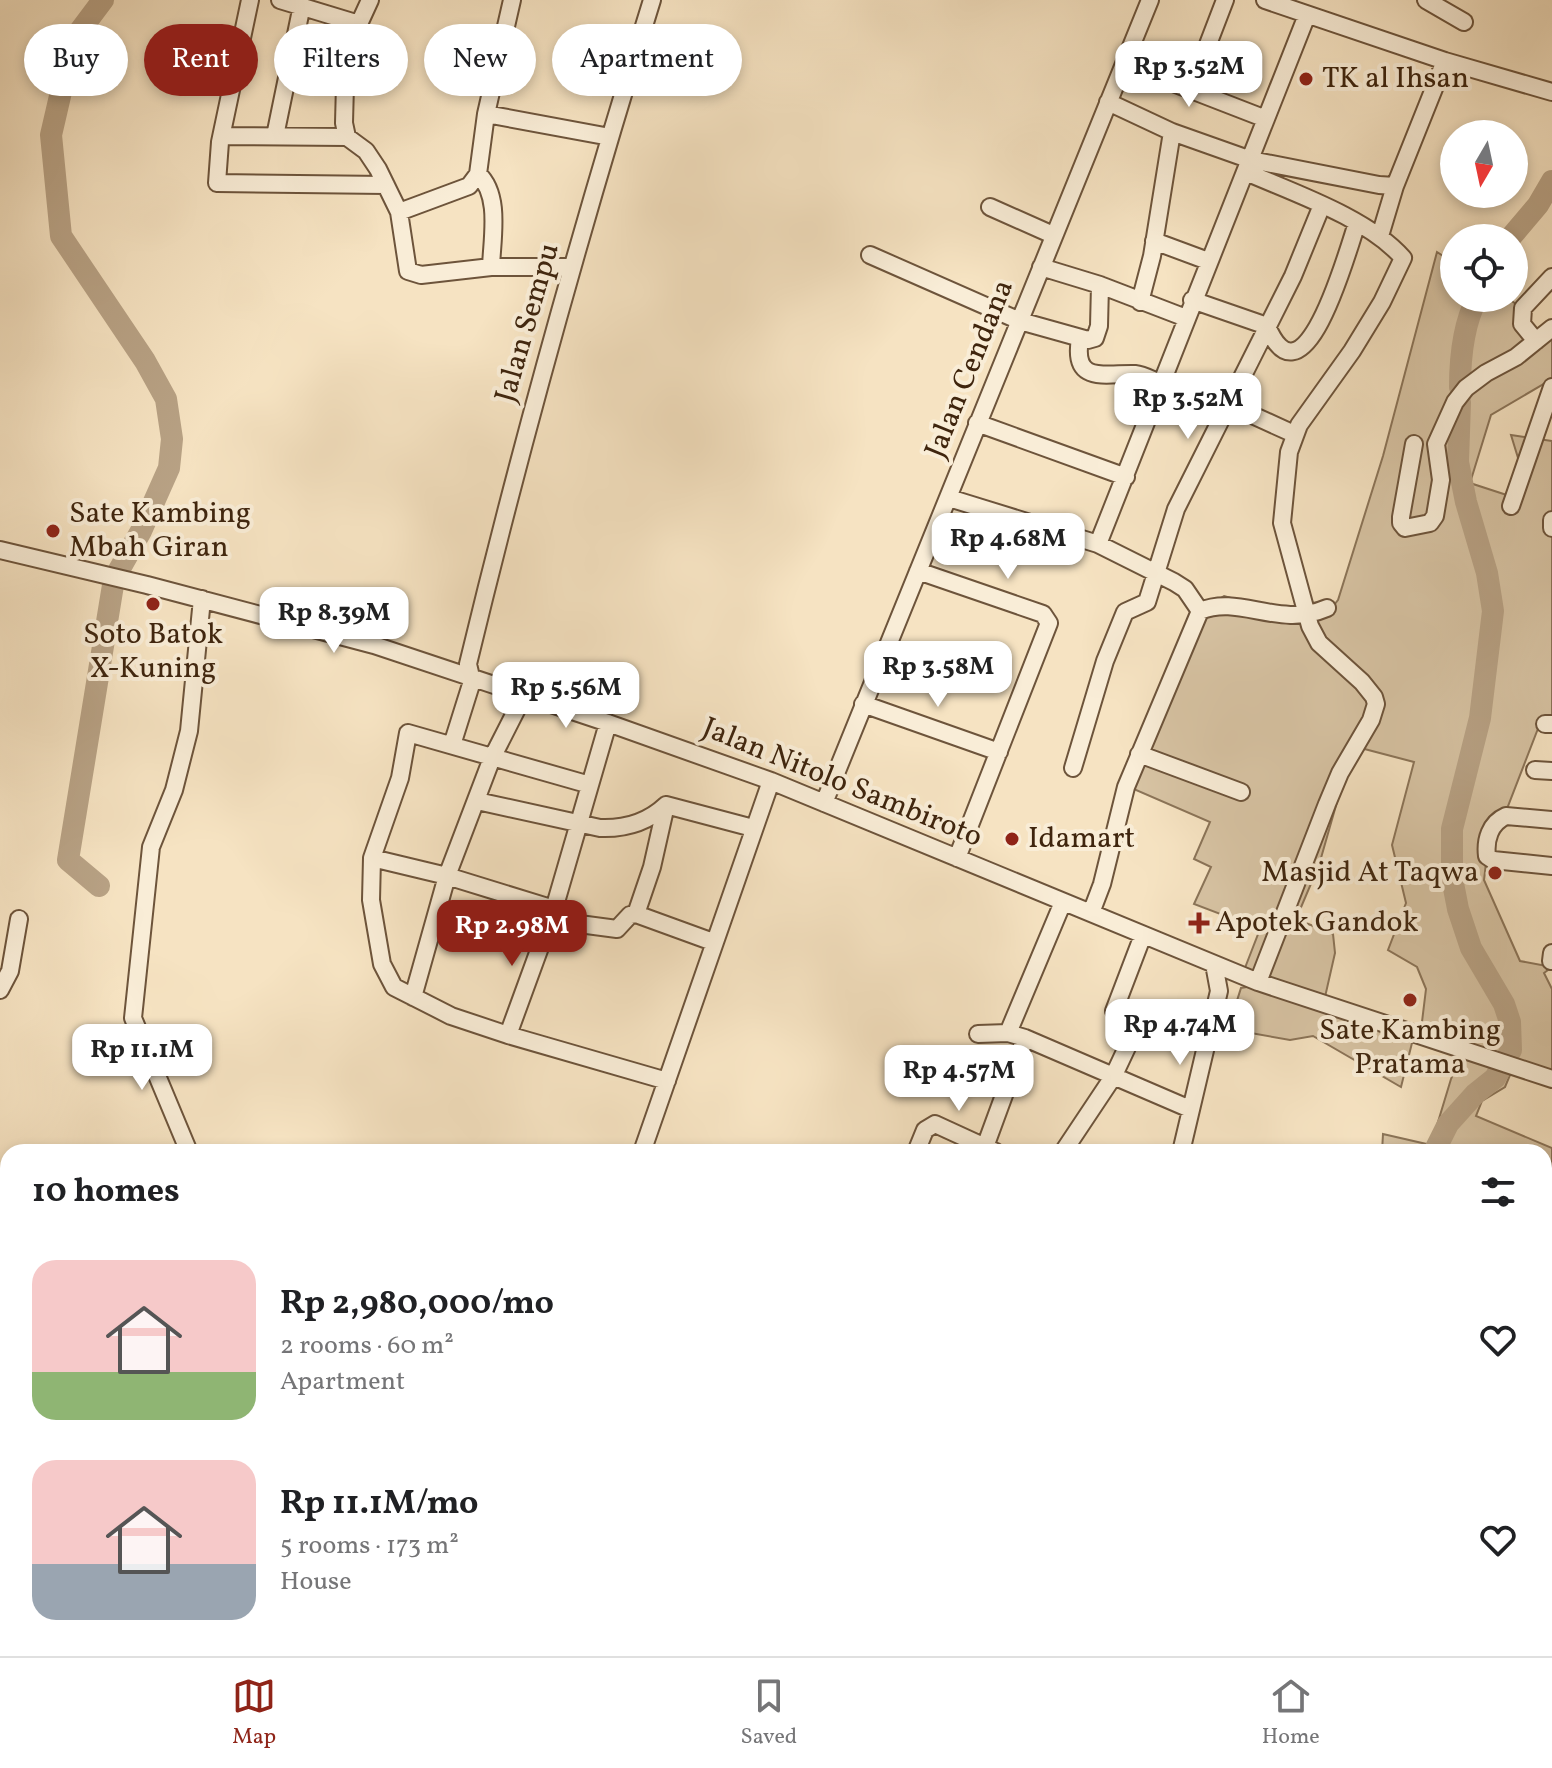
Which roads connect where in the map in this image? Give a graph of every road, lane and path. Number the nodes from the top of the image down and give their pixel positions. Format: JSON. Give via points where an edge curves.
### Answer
{"nodes":[{"id":1,"x":250,"y":0,"type":"edge"},
{"id":2,"x":280,"y":0,"type":"edge"},
{"id":3,"x":370,"y":0,"type":"edge"},
{"id":4,"x":652,"y":0,"type":"edge"},
{"id":5,"x":1150,"y":0,"type":"edge"},
{"id":6,"x":1225,"y":0,"type":"edge"},
{"id":7,"x":1265,"y":0,"type":"edge"},
{"id":8,"x":1426,"y":0,"type":"edge"},
{"id":9,"x":508,"y":1,"type":"edge"},
{"id":10,"x":307,"y":4,"type":"edge"},
{"id":11,"x":1307,"y":15,"type":"junction"},
{"id":12,"x":1464,"y":22,"type":"dead end"},
{"id":13,"x":359,"y":24,"type":"joint"},
{"id":14,"x":1202,"y":60,"type":"dead end"},
{"id":15,"x":1445,"y":61,"type":"junction"},
{"id":16,"x":1124,"y":64,"type":"junction"},
{"id":17,"x":1552,"y":92,"type":"edge"},
{"id":18,"x":345,"y":96,"type":"edge"},
{"id":19,"x":1108,"y":102,"type":"junction"},
{"id":20,"x":486,"y":114,"type":"junction"},
{"id":21,"x":1266,"y":119,"type":"junction"},
{"id":22,"x":1172,"y":132,"type":"junction"},
{"id":23,"x":222,"y":136,"type":"junction"},
{"id":24,"x":275,"y":136,"type":"junction"},
{"id":25,"x":347,"y":137,"type":"junction"},
{"id":26,"x":610,"y":137,"type":"junction"},
{"id":27,"x":1248,"y":166,"type":"junction"},
{"id":28,"x":478,"y":174,"type":"junction"},
{"id":29,"x":386,"y":185,"type":"junction"},
{"id":30,"x":1395,"y":186,"type":"junction"},
{"id":31,"x":1322,"y":205,"type":"junction"},
{"id":32,"x":990,"y":207,"type":"dead end"},
{"id":33,"x":399,"y":212,"type":"junction"},
{"id":34,"x":1357,"y":223,"type":"junction"},
{"id":35,"x":1053,"y":235,"type":"junction"},
{"id":36,"x":1380,"y":236,"type":"junction"},
{"id":37,"x":1154,"y":241,"type":"junction"},
{"id":38,"x":870,"y":255,"type":"dead end"},
{"id":39,"x":1208,"y":261,"type":"junction"},
{"id":40,"x":491,"y":267,"type":"junction"},
{"id":41,"x":572,"y":267,"type":"junction"},
{"id":42,"x":1041,"y":267,"type":"junction"},
{"id":43,"x":1552,"y":277,"type":"edge"},
{"id":44,"x":1100,"y":285,"type":"junction"},
{"id":45,"x":1192,"y":300,"type":"junction"},
{"id":46,"x":1140,"y":302,"type":"junction"},
{"id":47,"x":1186,"y":318,"type":"junction"},
{"id":48,"x":1020,"y":321,"type":"junction"},
{"id":49,"x":1267,"y":326,"type":"junction"},
{"id":50,"x":1552,"y":328,"type":"edge"},
{"id":51,"x":1080,"y":339,"type":"junction"},
{"id":52,"x":1536,"y":341,"type":"junction"},
{"id":53,"x":1160,"y":383,"type":"junction"},
{"id":54,"x":1552,"y":387,"type":"edge"},
{"id":55,"x":1228,"y":404,"type":"junction"},
{"id":56,"x":977,"y":423,"type":"junction"},
{"id":57,"x":1294,"y":434,"type":"junction"},
{"id":58,"x":1414,"y":444,"type":"dead end"},
{"id":59,"x":1126,"y":477,"type":"junction"},
{"id":60,"x":949,"y":498,"type":"junction"},
{"id":61,"x":1511,"y":506,"type":"dead end"},
{"id":62,"x":1552,"y":520,"type":"edge"},
{"id":63,"x":1552,"y":528,"type":"edge"},
{"id":64,"x":1098,"y":544,"type":"junction"},
{"id":65,"x":0,"y":550,"type":"edge"},
{"id":66,"x":918,"y":571,"type":"junction"},
{"id":67,"x":1157,"y":575,"type":"junction"},
{"id":68,"x":202,"y":599,"type":"junction"},
{"id":69,"x":1327,"y":608,"type":"dead end"},
{"id":70,"x":1200,"y":611,"type":"junction"},
{"id":71,"x":1307,"y":616,"type":"junction"},
{"id":72,"x":467,"y":673,"type":"junction"},
{"id":73,"x":524,"y":695,"type":"junction"},
{"id":74,"x":863,"y":704,"type":"junction"},
{"id":75,"x":608,"y":723,"type":"junction"},
{"id":76,"x":452,"y":745,"type":"junction"},
{"id":77,"x":999,"y":752,"type":"junction"},
{"id":78,"x":1139,"y":754,"type":"junction"},
{"id":79,"x":492,"y":758,"type":"junction"},
{"id":80,"x":1073,"y":768,"type":"dead end"},
{"id":81,"x":771,"y":781,"type":"junction"},
{"id":82,"x":590,"y":785,"type":"junction"},
{"id":83,"x":1241,"y":792,"type":"dead end"},
{"id":84,"x":477,"y":801,"type":"junction"},
{"id":85,"x":824,"y":803,"type":"junction"},
{"id":86,"x":666,"y":805,"type":"junction"},
{"id":87,"x":1552,"y":820,"type":"edge"},
{"id":88,"x":578,"y":825,"type":"junction"},
{"id":89,"x":753,"y":828,"type":"junction"},
{"id":90,"x":372,"y":858,"type":"junction"},
{"id":91,"x":957,"y":858,"type":"junction"},
{"id":92,"x":1552,"y":866,"type":"edge"},
{"id":93,"x":447,"y":876,"type":"junction"},
{"id":94,"x":1063,"y":902,"type":"junction"},
{"id":95,"x":1091,"y":913,"type":"junction"},
{"id":96,"x":636,"y":914,"type":"junction"},
{"id":97,"x":552,"y":915,"type":"junction"},
{"id":98,"x":19,"y":919,"type":"dead end"},
{"id":99,"x":1143,"y":935,"type":"junction"},
{"id":100,"x":713,"y":942,"type":"junction"},
{"id":101,"x":1214,"y":964,"type":"junction"},
{"id":102,"x":1238,"y":974,"type":"junction"},
{"id":103,"x":1258,"y":982,"type":"junction"},
{"id":104,"x":0,"y":990,"type":"edge"},
{"id":105,"x":1219,"y":991,"type":"junction"},
{"id":106,"x":413,"y":997,"type":"junction"},
{"id":107,"x":1008,"y":1033,"type":"junction"},
{"id":108,"x":978,"y":1034,"type":"dead end"},
{"id":109,"x":508,"y":1035,"type":"junction"},
{"id":110,"x":1025,"y":1038,"type":"junction"},
{"id":111,"x":1113,"y":1077,"type":"junction"},
{"id":112,"x":1552,"y":1079,"type":"edge"},
{"id":113,"x":667,"y":1081,"type":"junction"},
{"id":114,"x":1190,"y":1109,"type":"junction"},
{"id":115,"x":186,"y":1144,"type":"edge"},
{"id":116,"x":645,"y":1144,"type":"edge"},
{"id":117,"x":919,"y":1144,"type":"edge"},
{"id":118,"x":979,"y":1144,"type":"edge"},
{"id":119,"x":992,"y":1144,"type":"edge"},
{"id":120,"x":1068,"y":1144,"type":"edge"},
{"id":121,"x":1183,"y":1144,"type":"edge"}],
"edges":[{"from":1,"to":23,"type":"street"},
{"from":2,"to":10,"type":"street"},
{"from":3,"to":13,"type":"street"},
{"from":4,"to":26,"type":"street","name":"Jalan Sempu"},
{"from":5,"to":16,"type":"street","name":"Jalan Cendana"},
{"from":6,"to":14,"type":"street"},
{"from":7,"to":11,"type":"street"},
{"from":8,"to":12,"type":"street"},
{"from":9,"to":20,"type":"street"},
{"from":10,"to":13,"type":"street"},
{"from":10,"to":24,"type":"street"},
{"from":11,"to":15,"type":"street"},
{"from":11,"to":21,"type":"street"},
{"from":15,"to":17,"type":"street"},
{"from":15,"to":30,"type":"street"},
{"from":16,"to":19,"type":"street","name":"Jalan Cendana"},
{"from":16,"to":21,"type":"street"},
{"from":18,"to":25,"type":"street"},
{"from":19,"to":22,"type":"street"},
{"from":19,"to":35,"type":"street","name":"Jalan Cendana"},
{"from":20,"to":26,"type":"street"},
{"from":20,"to":28,"type":"street"},
{"from":21,"to":27,"type":"street"},
{"from":22,"to":27,"type":"street"},
{"from":22,"to":37,"type":"street"},
{"from":23,"to":24,"type":"street"},
{"from":23,"to":29,"type":"street","via":[[218,184]]},
{"from":24,"to":25,"type":"street"},
{"from":25,"to":29,"type":"street","via":[[366,151]]},
{"from":26,"to":41,"type":"street","name":"Jalan Sempu"},
{"from":27,"to":30,"type":"street"},
{"from":27,"to":31,"type":"street"},
{"from":27,"to":39,"type":"street"},
{"from":28,"to":33,"type":"street","via":[[469,186]]},
{"from":28,"to":40,"type":"street","via":[[492,200]]},
{"from":29,"to":33,"type":"street"},
{"from":30,"to":36,"type":"street"},
{"from":31,"to":34,"type":"street"},
{"from":31,"to":49,"type":"street"},
{"from":32,"to":35,"type":"street"},
{"from":33,"to":40,"type":"street","via":[[408,271],[421,275]]},
{"from":34,"to":36,"type":"street"},
{"from":34,"to":49,"type":"street","via":[[1307,345],[1284,349],[1273,341]]},
{"from":35,"to":42,"type":"street","name":"Jalan Cendana"},
{"from":36,"to":57,"type":"street","via":[[1403,258],[1397,272],[1376,314]]},
{"from":37,"to":39,"type":"street"},
{"from":37,"to":46,"type":"street"},
{"from":38,"to":48,"type":"street"},
{"from":39,"to":45,"type":"street"},
{"from":40,"to":41,"type":"street"},
{"from":41,"to":72,"type":"street","name":"Jalan Sempu"},
{"from":42,"to":44,"type":"street"},
{"from":42,"to":48,"type":"street","name":"Jalan Cendana"},
{"from":43,"to":52,"type":"street","via":[[1523,310],[1522,324]]},
{"from":44,"to":46,"type":"street"},
{"from":44,"to":51,"type":"street","via":[[1095,338]]},
{"from":45,"to":47,"type":"street"},
{"from":45,"to":49,"type":"street"},
{"from":46,"to":47,"type":"street"},
{"from":47,"to":53,"type":"street"},
{"from":48,"to":51,"type":"street"},
{"from":48,"to":56,"type":"street","name":"Jalan Cendana"},
{"from":49,"to":55,"type":"street"},
{"from":50,"to":52,"type":"street"},
{"from":51,"to":53,"type":"street","via":[[1079,357],[1089,372],[1137,374]]},
{"from":52,"to":58,"type":"street","via":[[1457,398],[1436,444],[1441,480],[1435,516],[1430,523],[1405,528],[1401,517]]},
{"from":53,"to":59,"type":"street"},
{"from":54,"to":61,"type":"street"},
{"from":55,"to":57,"type":"street"},
{"from":55,"to":67,"type":"street","via":[[1176,509]]},
{"from":56,"to":59,"type":"street"},
{"from":56,"to":60,"type":"street","name":"Jalan Cendana"},
{"from":57,"to":71,"type":"street","via":[[1282,523]]},
{"from":59,"to":64,"type":"street"},
{"from":60,"to":64,"type":"street"},
{"from":60,"to":66,"type":"street","name":"Jalan Cendana"},
{"from":62,"to":63,"type":"street"},
{"from":64,"to":67,"type":"street"},
{"from":65,"to":68,"type":"street","name":"Jalan Nitolo Sambiroto"},
{"from":66,"to":74,"type":"street","name":"Jalan Cendana"},
{"from":66,"to":77,"type":"street","via":[[1047,617],[1048,628]]},
{"from":67,"to":70,"type":"street","via":[[1185,589]]},
{"from":67,"to":80,"type":"street","via":[[1147,602],[1125,612],[1111,642]]},
{"from":68,"to":72,"type":"street","name":"Jalan Nitolo Sambiroto"},
{"from":68,"to":115,"type":"street","via":[[189,731],[174,790],[151,847],[133,1018]]},
{"from":69,"to":71,"type":"street"},
{"from":70,"to":71,"type":"street","via":[[1221,606]]},
{"from":70,"to":78,"type":"street"},
{"from":71,"to":103,"type":"street","via":[[1319,643],[1374,697],[1375,710],[1340,773]]},
{"from":72,"to":73,"type":"street","name":"Jalan Nitolo Sambiroto"},
{"from":72,"to":76,"type":"street","name":"Jalan Sempu"},
{"from":73,"to":75,"type":"street","name":"Jalan Nitolo Sambiroto"},
{"from":73,"to":79,"type":"street"},
{"from":74,"to":77,"type":"street"},
{"from":74,"to":85,"type":"street","name":"Jalan Cendana"},
{"from":75,"to":81,"type":"street","name":"Jalan Nitolo Sambiroto"},
{"from":75,"to":82,"type":"street"},
{"from":76,"to":79,"type":"street"},
{"from":76,"to":90,"type":"street","via":[[408,733],[400,778]]},
{"from":77,"to":91,"type":"street"},
{"from":78,"to":83,"type":"street"},
{"from":78,"to":95,"type":"street"},
{"from":79,"to":82,"type":"street"},
{"from":79,"to":84,"type":"street"},
{"from":81,"to":85,"type":"street","name":"Jalan Nitolo Sambiroto"},
{"from":81,"to":89,"type":"street"},
{"from":82,"to":88,"type":"street"},
{"from":84,"to":88,"type":"street"},
{"from":84,"to":93,"type":"street"},
{"from":85,"to":91,"type":"street","name":"Jalan Nitolo Sambiroto"},
{"from":86,"to":88,"type":"street","via":[[653,818],[614,829]]},
{"from":86,"to":89,"type":"street"},
{"from":86,"to":96,"type":"street"},
{"from":87,"to":92,"type":"street","via":[[1506,816],[1496,821],[1486,852],[1496,861]]},
{"from":88,"to":97,"type":"street"},
{"from":89,"to":100,"type":"street"},
{"from":90,"to":93,"type":"street"},
{"from":90,"to":106,"type":"street","via":[[371,900],[382,964],[394,987]]},
{"from":91,"to":94,"type":"street","name":"Jalan Nitolo Sambiroto"},
{"from":93,"to":97,"type":"street"},
{"from":93,"to":106,"type":"street"},
{"from":94,"to":95,"type":"street","name":"Jalan Nitolo Sambiroto"},
{"from":94,"to":107,"type":"street"},
{"from":95,"to":99,"type":"street","name":"Jalan Nitolo Sambiroto"},
{"from":96,"to":97,"type":"street","via":[[617,929]]},
{"from":96,"to":100,"type":"street"},
{"from":97,"to":109,"type":"street"},
{"from":98,"to":104,"type":"street","via":[[10,971]]},
{"from":99,"to":101,"type":"street","name":"Jalan Nitolo Sambiroto"},
{"from":99,"to":111,"type":"street","via":[[1114,1011],[1137,1026]]},
{"from":100,"to":113,"type":"street"},
{"from":101,"to":102,"type":"street","name":"Jalan Nitolo Sambiroto"},
{"from":101,"to":105,"type":"street"},
{"from":102,"to":103,"type":"street","name":"Jalan Nitolo Sambiroto"},
{"from":102,"to":105,"type":"street"},
{"from":103,"to":112,"type":"street","name":"Jalan Nitolo Sambiroto"},
{"from":105,"to":114,"type":"street"},
{"from":106,"to":109,"type":"street"},
{"from":107,"to":108,"type":"street"},
{"from":107,"to":110,"type":"street"},
{"from":109,"to":113,"type":"street"},
{"from":110,"to":111,"type":"street"},
{"from":110,"to":119,"type":"street"},
{"from":111,"to":114,"type":"street"},
{"from":111,"to":120,"type":"street"},
{"from":113,"to":116,"type":"street"},
{"from":114,"to":121,"type":"street"},
{"from":117,"to":118,"type":"street","via":[[925,1130],[935,1124]]}]}
